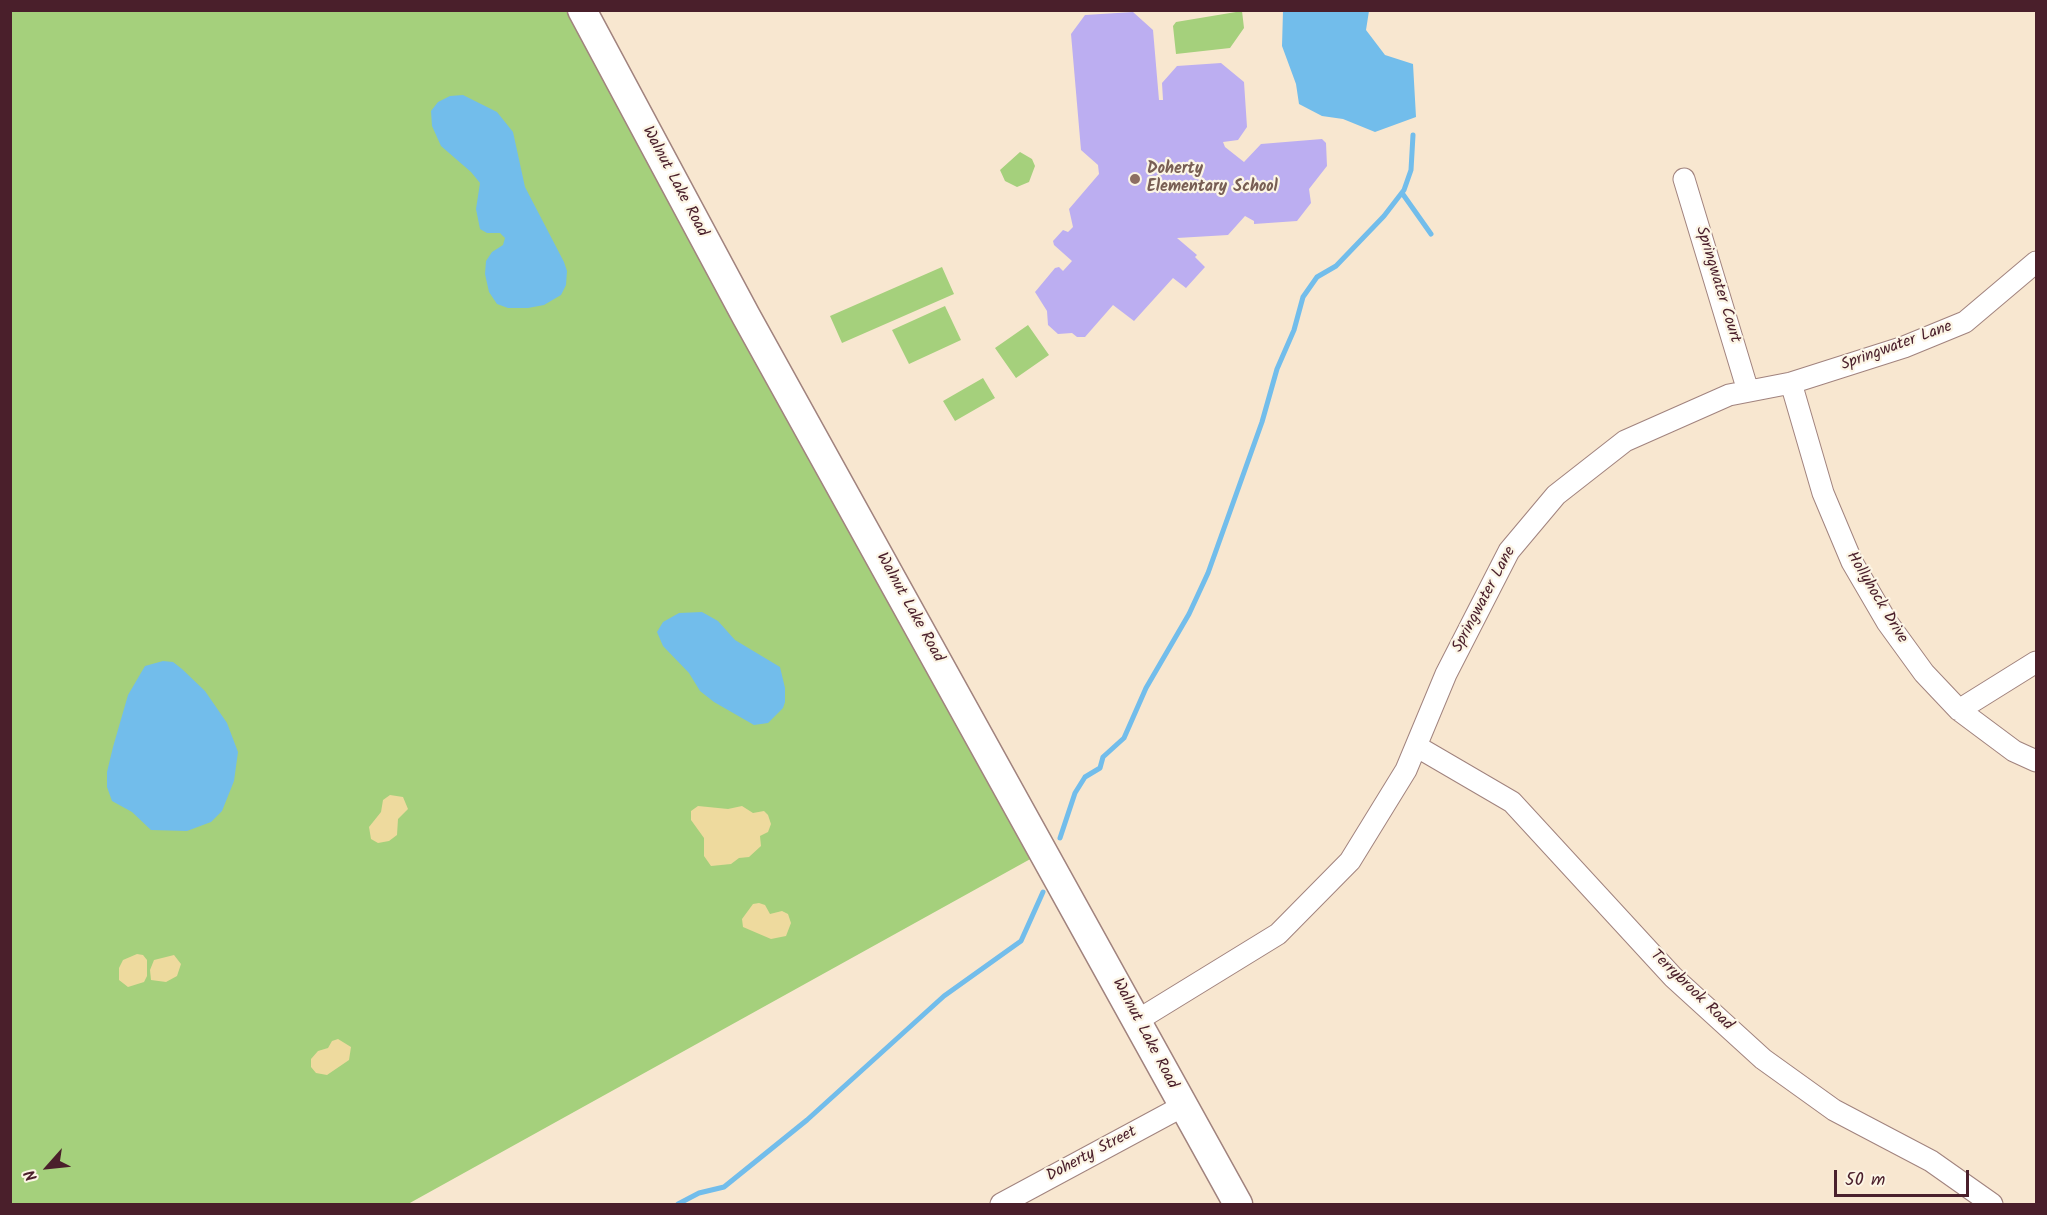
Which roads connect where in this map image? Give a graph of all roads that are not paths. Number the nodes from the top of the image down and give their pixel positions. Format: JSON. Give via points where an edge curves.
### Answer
{"nodes":[{"id":1,"x":582,"y":10,"type":"edge"},
{"id":2,"x":1684,"y":179,"type":"dead end"},
{"id":3,"x":2037,"y":262,"type":"edge"},
{"id":4,"x":1791,"y":383,"type":"junction"},
{"id":5,"x":1748,"y":391,"type":"junction"},
{"id":6,"x":2037,"y":662,"type":"edge"},
{"id":7,"x":1959,"y":710,"type":"junction"},
{"id":8,"x":1416,"y":746,"type":"junction"},
{"id":9,"x":2037,"y":761,"type":"edge"},
{"id":10,"x":1137,"y":1020,"type":"junction"},
{"id":11,"x":1183,"y":1106,"type":"junction"},
{"id":12,"x":1001,"y":1204,"type":"edge"},
{"id":13,"x":1238,"y":1204,"type":"edge"},
{"id":14,"x":1992,"y":1204,"type":"edge"}],
"edges":[{"from":1,"to":10,"type":"street","name":"Walnut Lake Road","via":[[752,327]]},
{"from":2,"to":5,"type":"street","name":"Springwater Court"},
{"from":3,"to":4,"type":"street","name":"Springwater Lane","via":[[1965,322],[1904,347]]},
{"from":4,"to":5,"type":"street","name":"Springwater Lane"},
{"from":4,"to":7,"type":"street","name":"Hollyhock Drive","via":[[1823,493],[1852,562],[1887,622],[1924,673]]},
{"from":5,"to":8,"type":"street","name":"Springwater Lane","via":[[1729,395],[1625,441],[1556,495],[1509,551],[1446,674]]},
{"from":6,"to":7,"type":"street"},
{"from":7,"to":9,"type":"street","name":"Hollyhock Drive","via":[[2014,751]]},
{"from":8,"to":10,"type":"street","name":"Springwater Lane","via":[[1406,770],[1350,861],[1278,934]]},
{"from":8,"to":14,"type":"street","name":"Terrybrook Road","via":[[1512,802],[1673,977],[1763,1059],[1834,1110],[1931,1161]]},
{"from":10,"to":11,"type":"street","name":"Walnut Lake Road"},
{"from":11,"to":12,"type":"street","name":"Doherty Street"},
{"from":11,"to":13,"type":"street","name":"Walnut Lake Road"}]}
